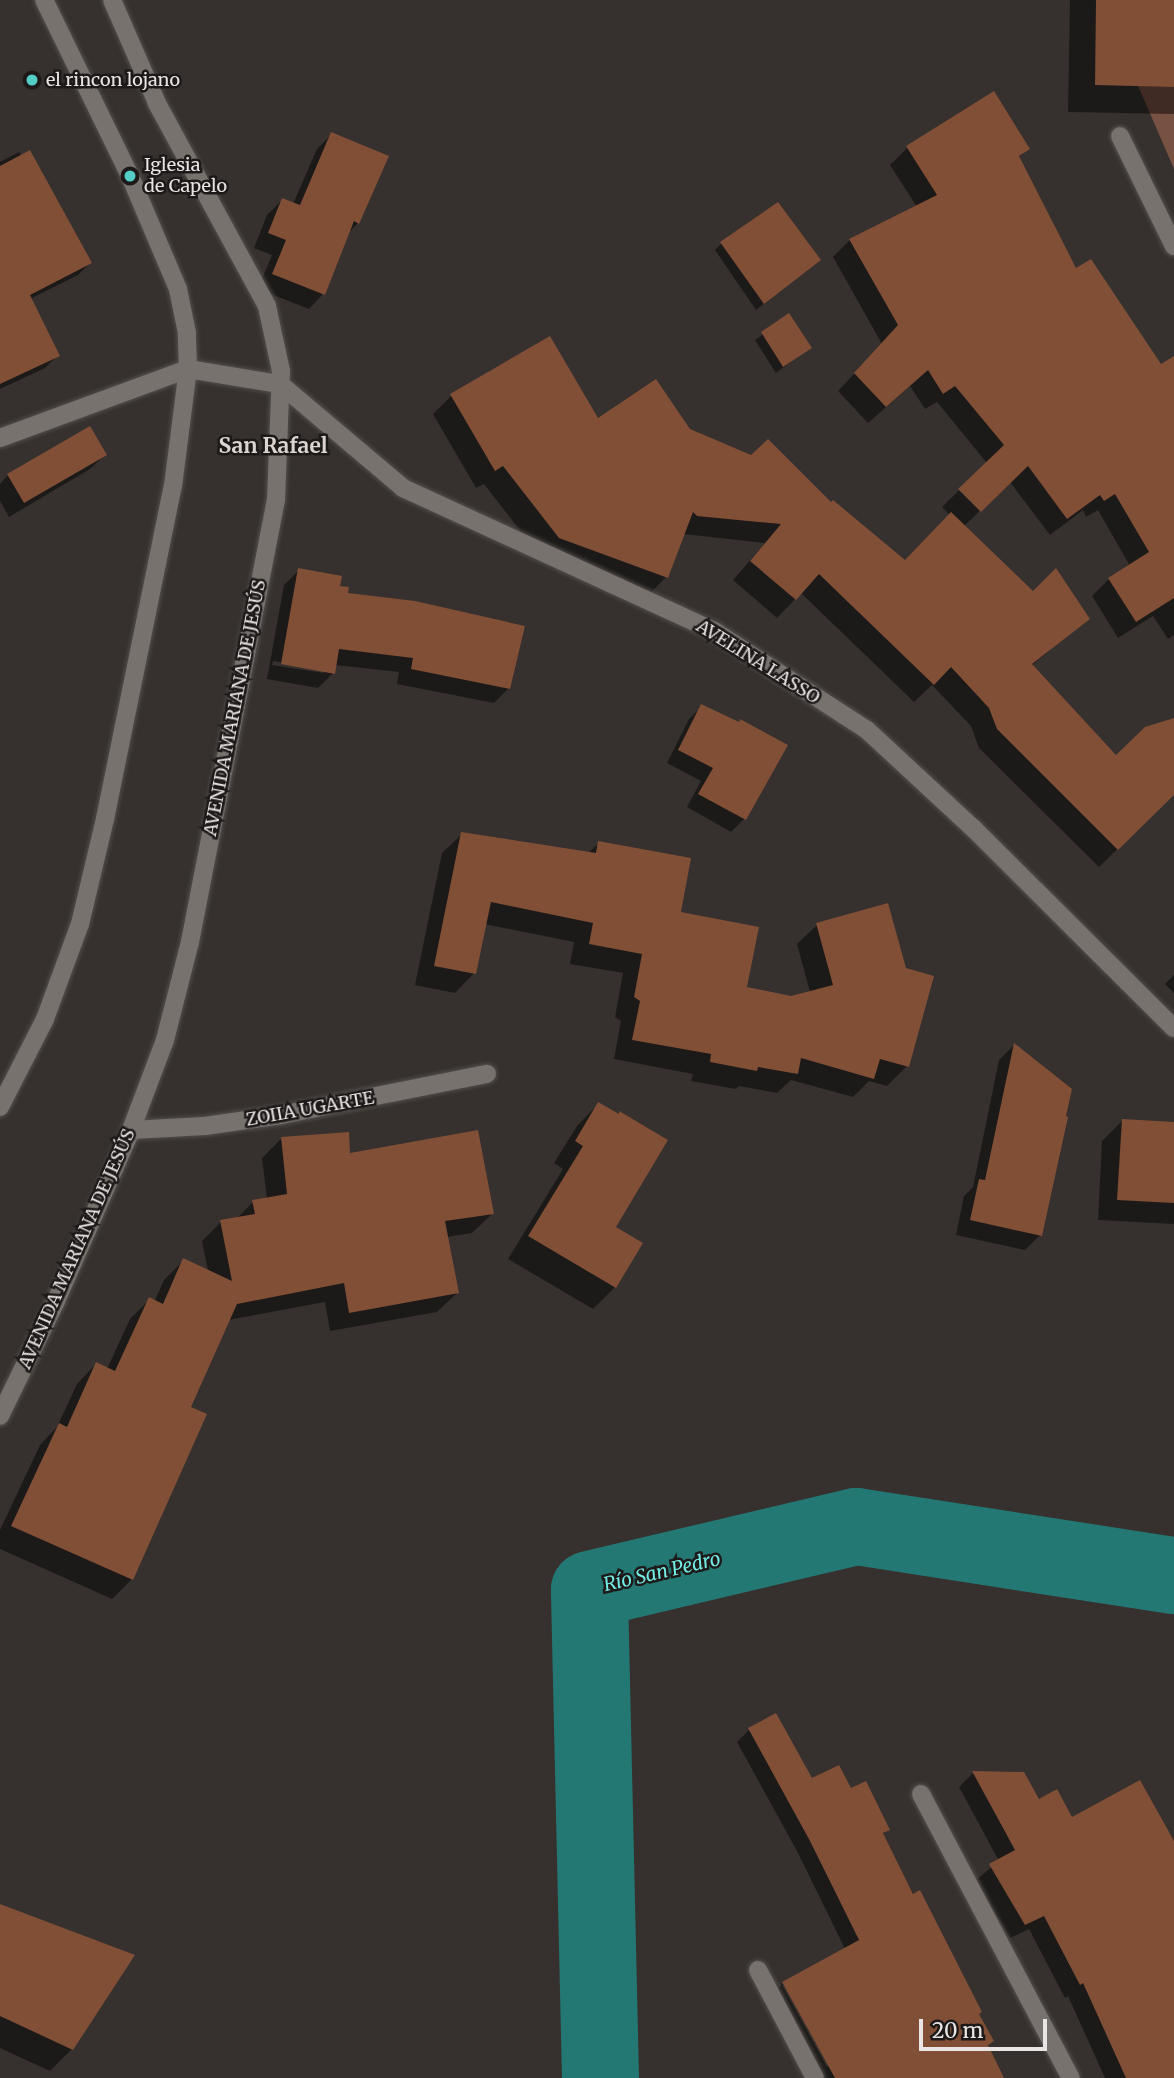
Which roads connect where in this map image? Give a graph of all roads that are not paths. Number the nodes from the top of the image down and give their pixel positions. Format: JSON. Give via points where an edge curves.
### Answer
{"nodes":[{"id":1,"x":44,"y":0,"type":"edge"},
{"id":2,"x":112,"y":0,"type":"edge"},
{"id":3,"x":1120,"y":136,"type":"dead end"},
{"id":4,"x":1174,"y":246,"type":"edge"},
{"id":5,"x":188,"y":369,"type":"junction"},
{"id":6,"x":280,"y":384,"type":"junction"},
{"id":7,"x":0,"y":438,"type":"edge"},
{"id":8,"x":1174,"y":1027,"type":"edge"},
{"id":9,"x":487,"y":1074,"type":"dead end"},
{"id":10,"x":0,"y":1107,"type":"edge"},
{"id":11,"x":131,"y":1130,"type":"junction"},
{"id":12,"x":0,"y":1416,"type":"edge"},
{"id":13,"x":921,"y":1794,"type":"dead end"},
{"id":14,"x":758,"y":1970,"type":"dead end"},
{"id":15,"x":816,"y":2078,"type":"edge"},
{"id":16,"x":1071,"y":2078,"type":"edge"}],
"edges":[{"from":1,"to":5,"type":"street","via":[[130,176],[178,289],[187,332]]},
{"from":2,"to":6,"type":"street","name":"AVENIDA MARIANA DE JESÚS","via":[[157,103],[267,306],[278,348]]},
{"from":3,"to":4,"type":"street"},
{"from":5,"to":6,"type":"street"},
{"from":5,"to":7,"type":"street"},
{"from":5,"to":10,"type":"street","via":[[171,499],[80,924],[44,1019]]},
{"from":6,"to":8,"type":"street","name":"AVELINA LASSO","via":[[403,488],[714,631],[867,730]]},
{"from":6,"to":11,"type":"street","name":"AVENIDA MARIANA DE JESÚS","via":[[276,500],[190,942],[165,1040]]},
{"from":9,"to":11,"type":"street","name":"ZOIIA UGARTE","via":[[281,1115]]},
{"from":11,"to":12,"type":"street","name":"AVENIDA MARIANA DE JESÚS"},
{"from":13,"to":16,"type":"street"},
{"from":14,"to":15,"type":"street"}]}
